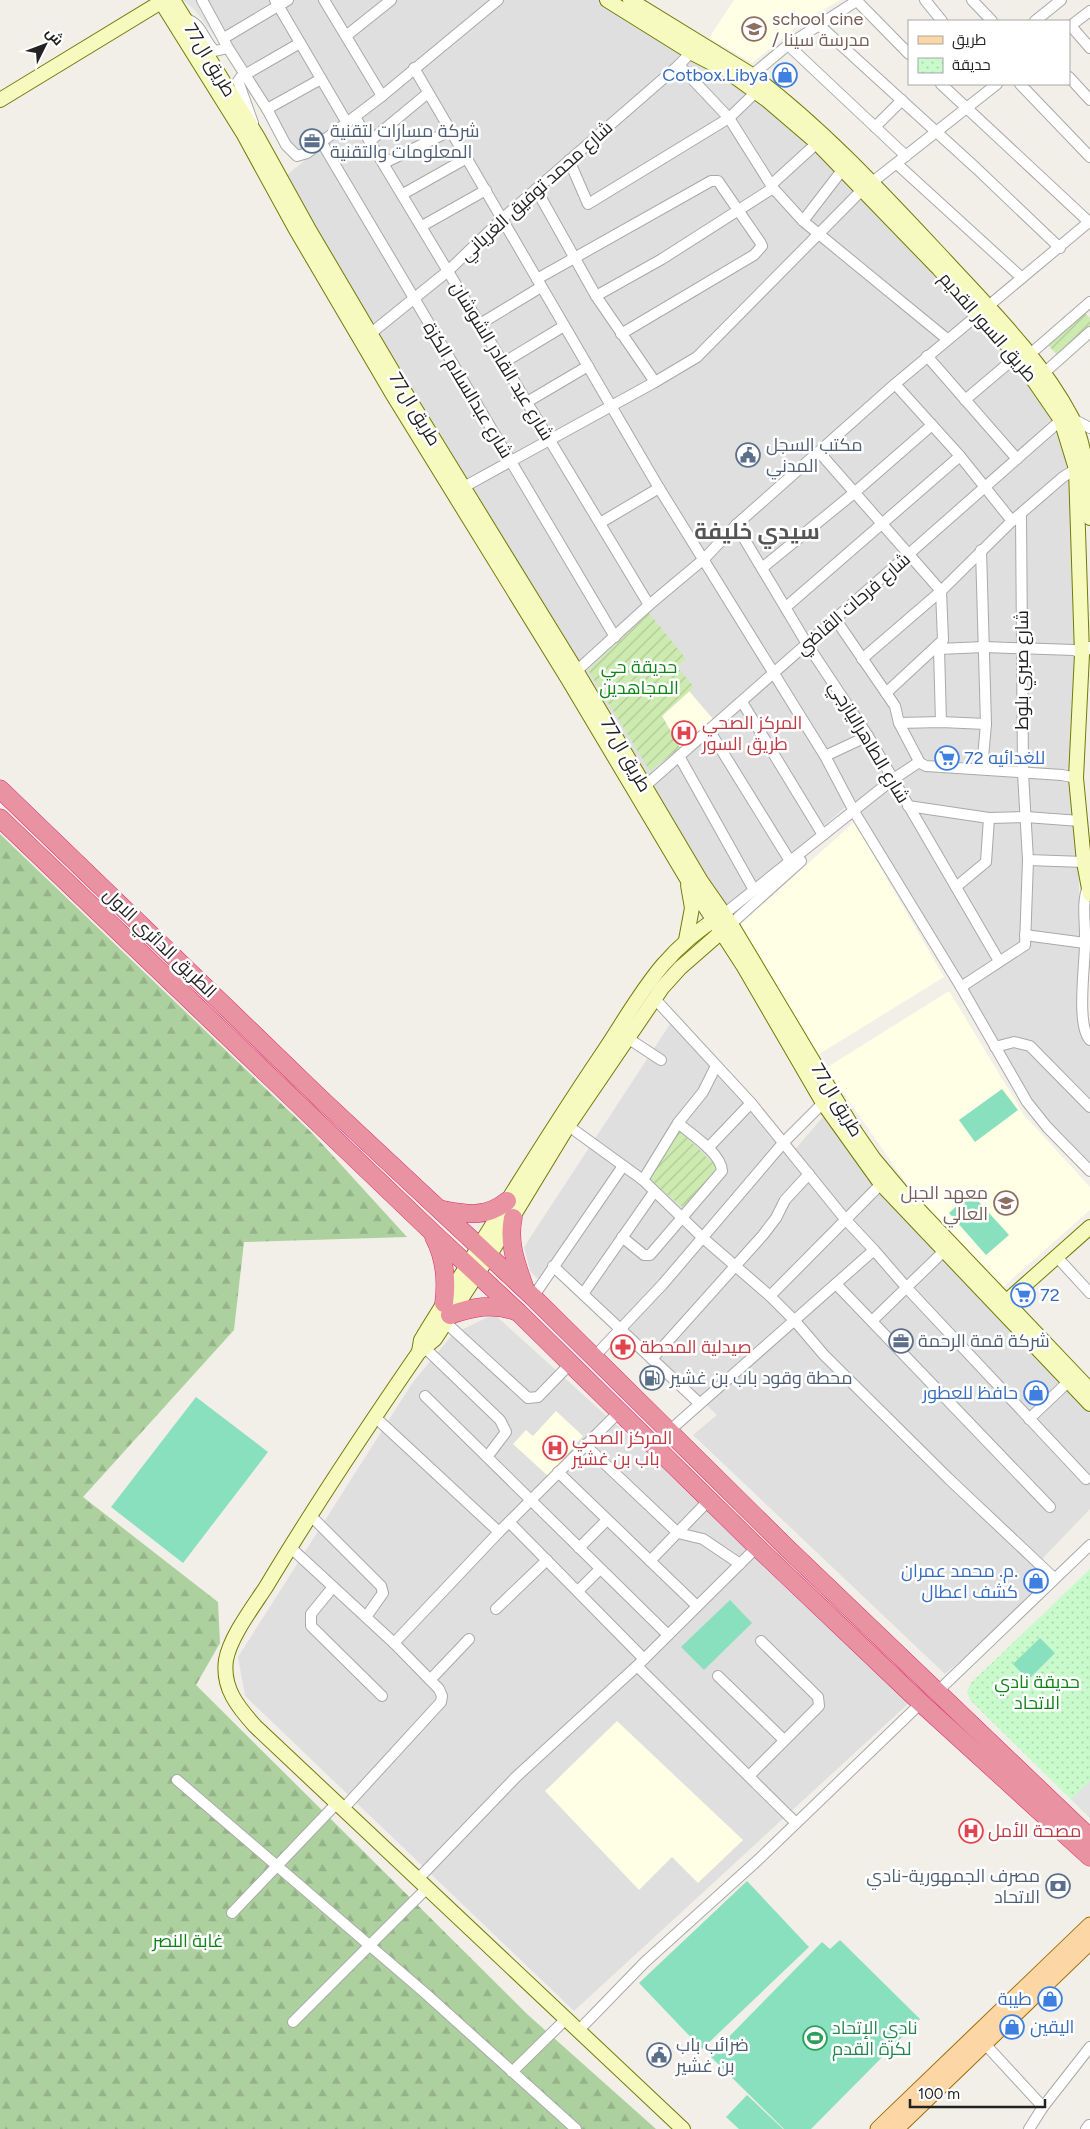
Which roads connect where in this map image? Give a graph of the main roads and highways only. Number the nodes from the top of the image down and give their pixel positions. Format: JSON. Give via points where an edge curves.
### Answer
{"nodes":[{"id":1,"x":607,"y":0,"type":"edge"},
{"id":2,"x":630,"y":0,"type":"edge"},
{"id":3,"x":165,"y":1,"type":"edge"},
{"id":4,"x":695,"y":48,"type":"junction"},
{"id":5,"x":0,"y":100,"type":"edge"},
{"id":6,"x":866,"y":186,"type":"junction"},
{"id":7,"x":1023,"y":355,"type":"junction"},
{"id":8,"x":398,"y":392,"type":"junction"},
{"id":9,"x":1067,"y":420,"type":"junction"},
{"id":10,"x":1090,"y":518,"type":"edge"},
{"id":11,"x":1086,"y":650,"type":"edge"},
{"id":12,"x":572,"y":675,"type":"junction"},
{"id":13,"x":0,"y":789,"type":"edge"},
{"id":14,"x":0,"y":818,"type":"edge"},
{"id":15,"x":688,"y":879,"type":"junction"},
{"id":16,"x":1089,"y":890,"type":"edge"},
{"id":17,"x":723,"y":922,"type":"junction"},
{"id":18,"x":686,"y":940,"type":"junction"},
{"id":19,"x":563,"y":1123,"type":"junction"},
{"id":20,"x":507,"y":1201,"type":"junction"},
{"id":21,"x":438,"y":1209,"type":"junction"},
{"id":22,"x":513,"y":1218,"type":"junction"},
{"id":23,"x":1090,"y":1227,"type":"edge"},
{"id":24,"x":432,"y":1232,"type":"junction"},
{"id":25,"x":484,"y":1251,"type":"junction"},
{"id":26,"x":472,"y":1269,"type":"junction"},
{"id":27,"x":529,"y":1293,"type":"junction"},
{"id":28,"x":1003,"y":1304,"type":"junction"},
{"id":29,"x":518,"y":1312,"type":"junction"},
{"id":30,"x":446,"y":1314,"type":"junction"},
{"id":31,"x":1090,"y":1390,"type":"edge"},
{"id":32,"x":1090,"y":1404,"type":"edge"},
{"id":33,"x":1087,"y":1848,"type":"edge"},
{"id":34,"x":1090,"y":1866,"type":"edge"},
{"id":35,"x":1090,"y":1925,"type":"edge"},
{"id":36,"x":1090,"y":1942,"type":"edge"},
{"id":37,"x":683,"y":2129,"type":"edge"},
{"id":38,"x":878,"y":2129,"type":"edge"},
{"id":39,"x":896,"y":2129,"type":"edge"}],
"edges":[{"from":1,"to":4,"type":"main road","name":"طريق السور القديم"},
{"from":2,"to":4,"type":"main road","name":"طريق السور القديم"},
{"from":3,"to":5,"type":"main road"},
{"from":3,"to":8,"type":"main road","name":"طريق ال77","via":[[295,228]]},
{"from":3,"to":8,"type":"main road","name":"طريق ال77","via":[[186,19],[257,136],[370,334]]},
{"from":4,"to":6,"type":"main road","name":"طريق السور القديم","via":[[756,92]]},
{"from":4,"to":6,"type":"main road","name":"طريق السور القديم","via":[[752,75],[818,130]]},
{"from":6,"to":7,"type":"main road","name":"طريق السور القديم"},
{"from":7,"to":9,"type":"main road","name":"طريق السور القديم"},
{"from":7,"to":9,"type":"main road","name":"طريق السور القديم","via":[[1044,373]]},
{"from":8,"to":12,"type":"main road","name":"طريق ال77"},
{"from":8,"to":12,"type":"main road","name":"طريق ال77","via":[[462,488]]},
{"from":9,"to":10,"type":"main road","name":"طريق السور القديم","via":[[1086,462]]},
{"from":9,"to":11,"type":"main road","name":"طريق السور القديم","via":[[1076,470]]},
{"from":11,"to":16,"type":"main road","name":"طريق السور القديم","via":[[1076,778]]},
{"from":12,"to":15,"type":"main road"},
{"from":12,"to":17,"type":"main road","name":"طريق ال77","via":[[644,787]]},
{"from":13,"to":21,"type":"highway","name":"الطريق الدائري الاول"},
{"from":14,"to":24,"type":"highway","name":"الطريق الدائري الاول"},
{"from":15,"to":17,"type":"main road"},
{"from":15,"to":18,"type":"main road","via":[[692,908]]},
{"from":17,"to":18,"type":"main road"},
{"from":17,"to":19,"type":"main road","via":[[654,999],[628,1039]]},
{"from":17,"to":28,"type":"main road","name":"طريق ال77","via":[[874,1159]]},
{"from":17,"to":28,"type":"main road","via":[[823,1102],[881,1184],[944,1251]]},
{"from":18,"to":19,"type":"main road","via":[[645,986]]},
{"from":19,"to":20,"type":"main road"},
{"from":19,"to":22,"type":"main road"},
{"from":20,"to":21,"type":"highway","via":[[479,1215]]},
{"from":20,"to":25,"type":"main road"},
{"from":21,"to":25,"type":"highway","name":"الطريق الدائري الاول"},
{"from":22,"to":25,"type":"main road"},
{"from":22,"to":27,"type":"highway","via":[[512,1250]]},
{"from":23,"to":28,"type":"main road"},
{"from":24,"to":26,"type":"highway","name":"الطريق الدائري الاول"},
{"from":24,"to":30,"type":"highway","via":[[445,1272]]},
{"from":25,"to":26,"type":"main road"},
{"from":25,"to":27,"type":"highway","name":"الطريق الدائري الاول"},
{"from":26,"to":29,"type":"highway","name":"الطريق الدائري الاول"},
{"from":26,"to":30,"type":"main road"},
{"from":27,"to":33,"type":"highway","name":"الطريق الدائري الاول","via":[[936,1692]]},
{"from":28,"to":31,"type":"main road","name":"طريق ال77"},
{"from":28,"to":32,"type":"main road"},
{"from":29,"to":30,"type":"highway","via":[[491,1305]]},
{"from":29,"to":33,"type":"highway","name":"الطريق الدائري الاول","via":[[921,1703]]},
{"from":30,"to":37,"type":"main road","via":[[424,1335],[422,1350],[375,1416],[230,1645],[225,1671],[228,1684],[236,1704],[255,1726]]},
{"from":33,"to":34,"type":"highway"},
{"from":35,"to":38,"type":"main road"},
{"from":36,"to":39,"type":"main road"}]}
